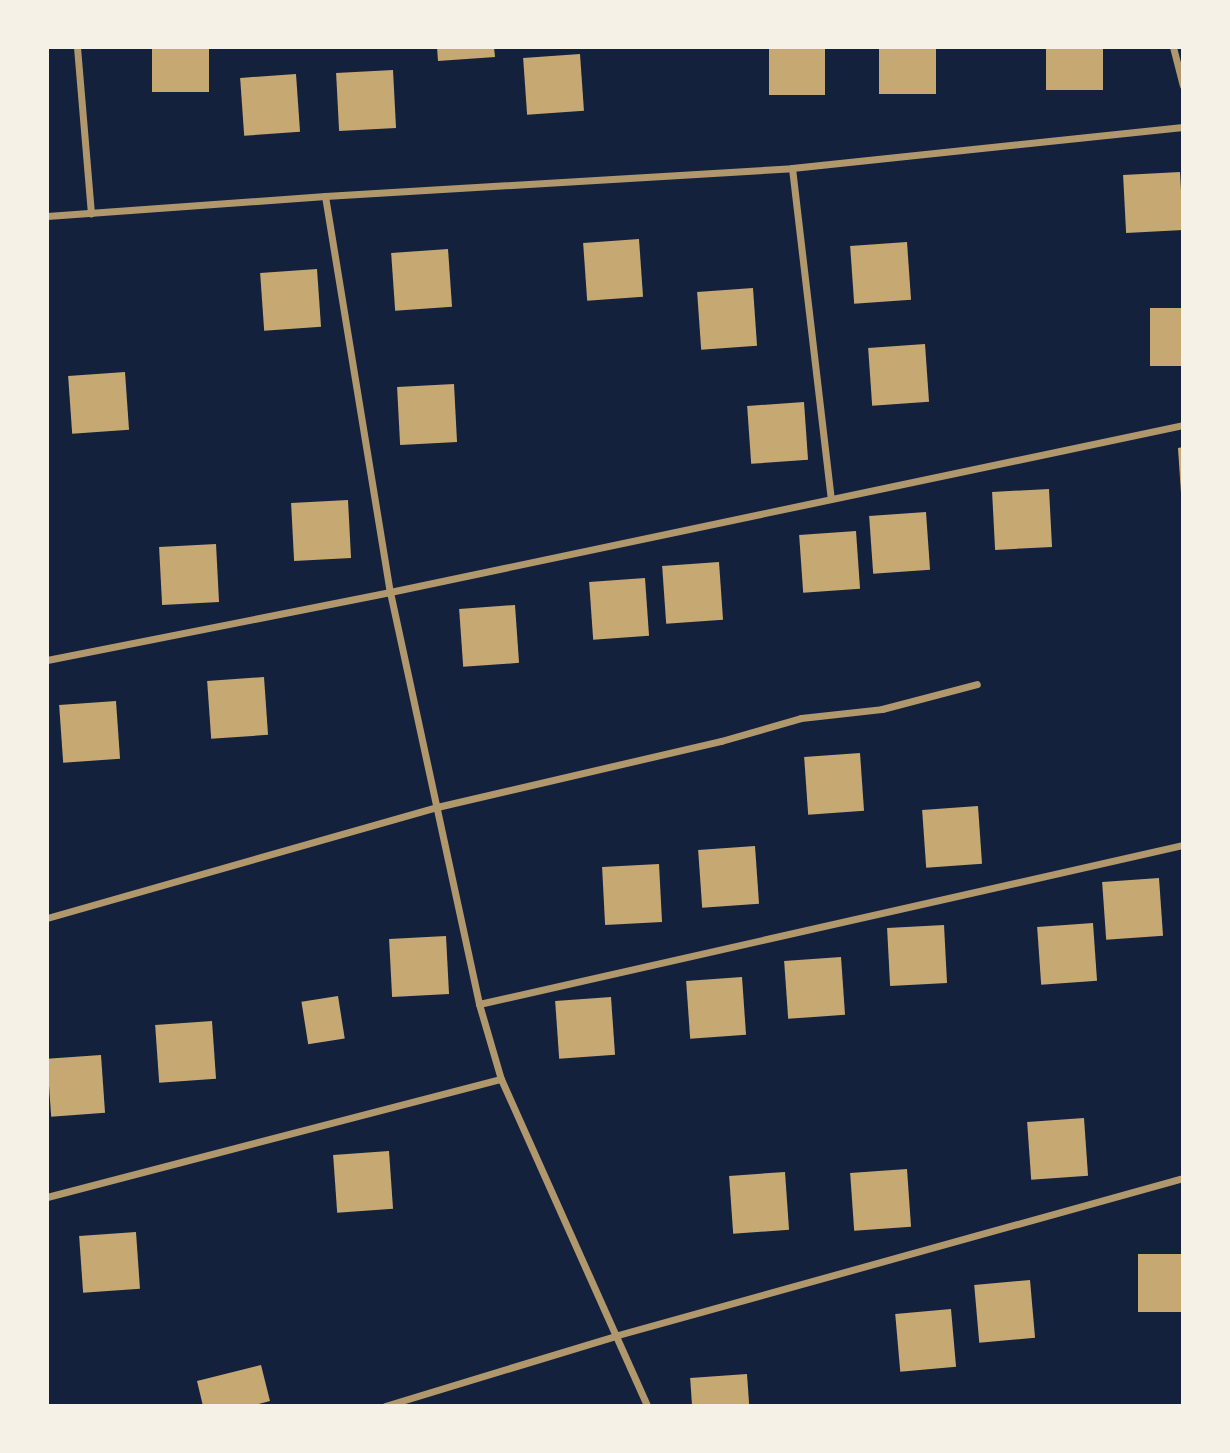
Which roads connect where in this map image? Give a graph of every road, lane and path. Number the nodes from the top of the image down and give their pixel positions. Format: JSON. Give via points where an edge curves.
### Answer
{"nodes":[{"id":1,"x":77,"y":47,"type":"edge"},
{"id":2,"x":1173,"y":47,"type":"edge"},
{"id":3,"x":1183,"y":86,"type":"edge"},
{"id":4,"x":1183,"y":127,"type":"edge"},
{"id":5,"x":792,"y":168,"type":"junction"},
{"id":6,"x":326,"y":196,"type":"junction"},
{"id":7,"x":91,"y":213,"type":"junction"},
{"id":8,"x":47,"y":216,"type":"edge"},
{"id":9,"x":1183,"y":425,"type":"edge"},
{"id":10,"x":831,"y":499,"type":"junction"},
{"id":11,"x":390,"y":592,"type":"junction"},
{"id":12,"x":47,"y":660,"type":"edge"},
{"id":13,"x":977,"y":684,"type":"dead end"},
{"id":14,"x":437,"y":807,"type":"junction"},
{"id":15,"x":1183,"y":845,"type":"edge"},
{"id":16,"x":47,"y":918,"type":"edge"},
{"id":17,"x":479,"y":1004,"type":"junction"},
{"id":18,"x":501,"y":1079,"type":"junction"},
{"id":19,"x":1183,"y":1178,"type":"edge"},
{"id":20,"x":47,"y":1197,"type":"edge"},
{"id":21,"x":618,"y":1335,"type":"junction"},
{"id":22,"x":385,"y":1406,"type":"edge"},
{"id":23,"x":647,"y":1406,"type":"edge"}],
"edges":[{"from":1,"to":7,"type":"street"},
{"from":2,"to":3,"type":"street"},
{"from":4,"to":5,"type":"street"},
{"from":5,"to":6,"type":"street"},
{"from":5,"to":10,"type":"street"},
{"from":6,"to":7,"type":"street"},
{"from":6,"to":11,"type":"street"},
{"from":7,"to":8,"type":"street"},
{"from":9,"to":10,"type":"street"},
{"from":10,"to":11,"type":"street"},
{"from":11,"to":12,"type":"street"},
{"from":11,"to":14,"type":"street"},
{"from":13,"to":14,"type":"street","via":[[882,709],[801,718]]},
{"from":14,"to":16,"type":"street"},
{"from":14,"to":17,"type":"street"},
{"from":15,"to":17,"type":"street"},
{"from":17,"to":18,"type":"street"},
{"from":18,"to":20,"type":"street"},
{"from":18,"to":21,"type":"street"},
{"from":19,"to":21,"type":"street"},
{"from":21,"to":22,"type":"street"},
{"from":21,"to":23,"type":"street"}]}
